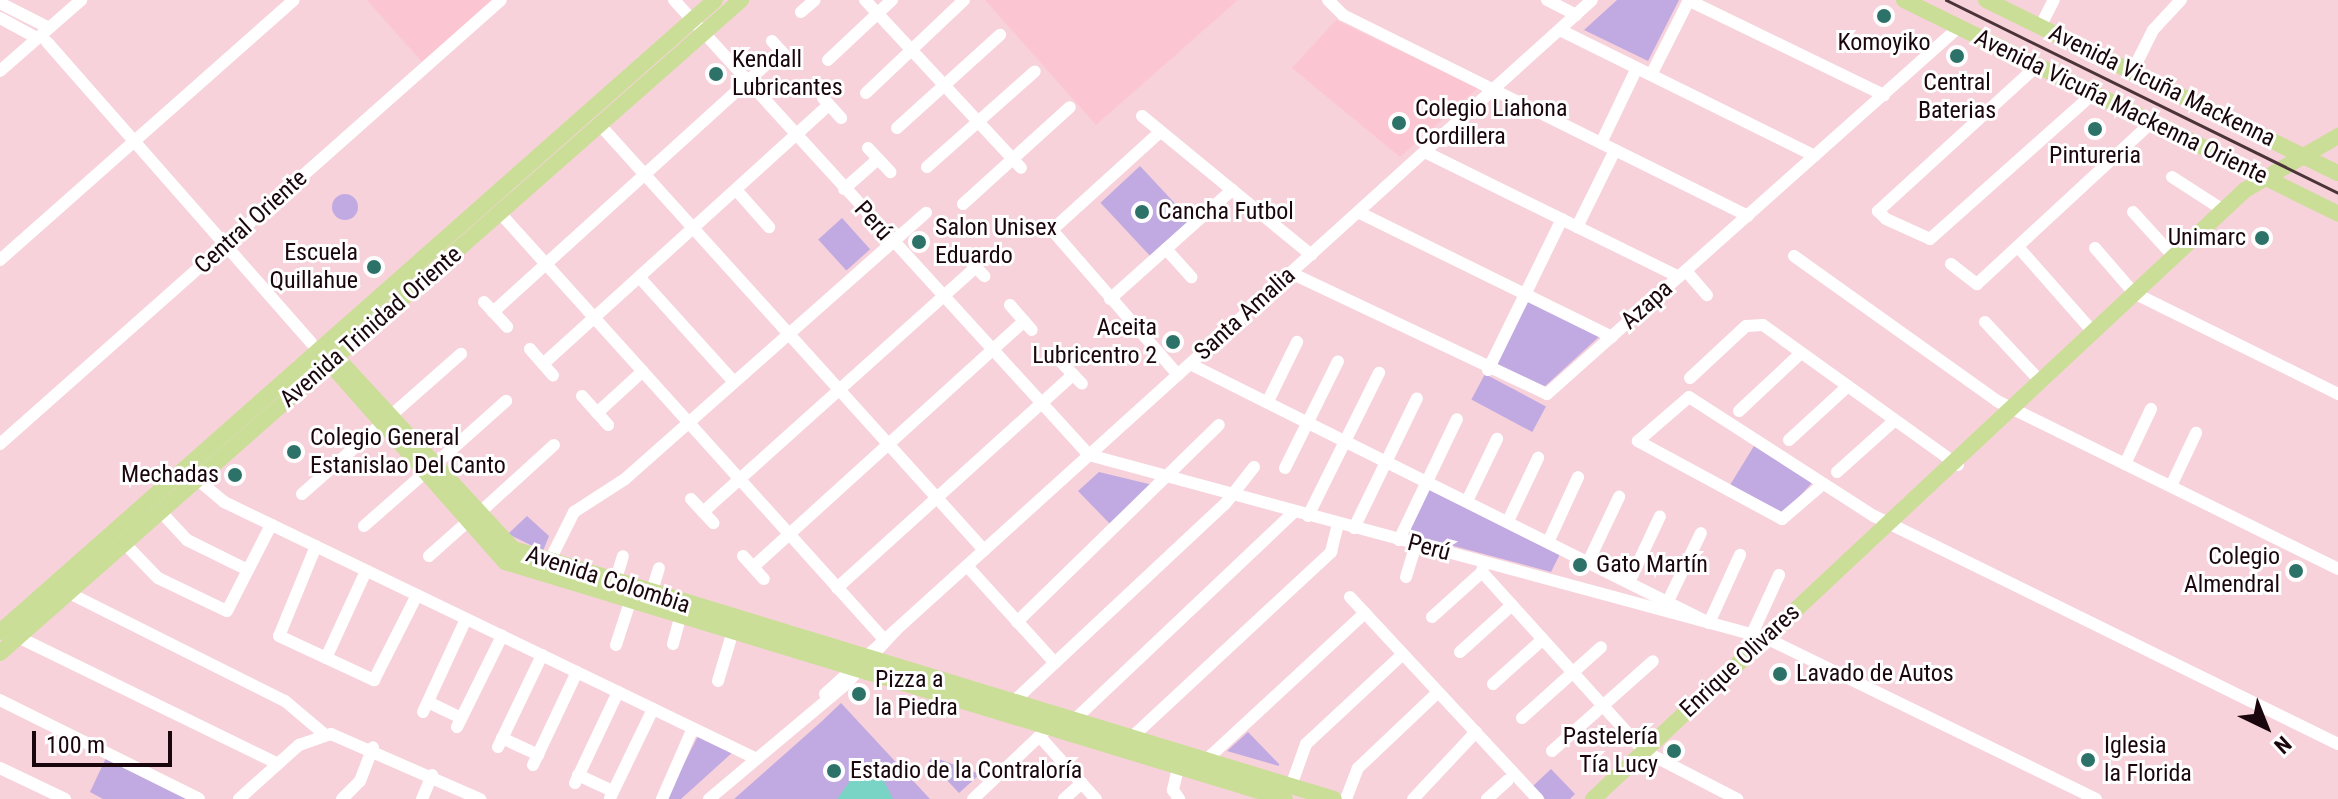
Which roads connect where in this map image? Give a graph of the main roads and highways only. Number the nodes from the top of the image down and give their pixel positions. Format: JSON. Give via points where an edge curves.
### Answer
{"nodes":[{"id":1,"x":715,"y":0,"type":"edge"},
{"id":2,"x":741,"y":0,"type":"edge"},
{"id":3,"x":1904,"y":0,"type":"edge"},
{"id":4,"x":1986,"y":0,"type":"edge"},
{"id":5,"x":2338,"y":136,"type":"edge"},
{"id":6,"x":2309,"y":158,"type":"junction"},
{"id":7,"x":2338,"y":173,"type":"edge"},
{"id":8,"x":2265,"y":177,"type":"junction"},
{"id":9,"x":2338,"y":214,"type":"edge"},
{"id":10,"x":323,"y":354,"type":"junction"},
{"id":11,"x":546,"y":568,"type":"junction"},
{"id":12,"x":0,"y":632,"type":"edge"},
{"id":13,"x":1,"y":649,"type":"edge"},
{"id":14,"x":857,"y":666,"type":"junction"},
{"id":15,"x":1288,"y":793,"type":"edge"},
{"id":16,"x":1334,"y":799,"type":"edge"},
{"id":17,"x":1593,"y":799,"type":"edge"}],
"edges":[{"from":1,"to":10,"type":"main road","name":"Avenida Trinidad Oriente"},
{"from":2,"to":10,"type":"main road","name":"Avenida Trinidad Oriente","via":[[500,213]]},
{"from":3,"to":8,"type":"main road","name":"Avenida Vicuña Mackenna Oriente"},
{"from":4,"to":6,"type":"main road","name":"Avenida Vicuña Mackenna"},
{"from":5,"to":6,"type":"main road","name":"Enrique Olivares"},
{"from":6,"to":7,"type":"main road","name":"Avenida Vicuña Mackenna"},
{"from":6,"to":8,"type":"main road","name":"Enrique Olivares"},
{"from":8,"to":9,"type":"main road","name":"Avenida Vicuña Mackenna Oriente"},
{"from":8,"to":17,"type":"main road","name":"Enrique Olivares","via":[[1759,636]]},
{"from":10,"to":11,"type":"main road","name":"Avenida Colombia","via":[[471,520],[498,558]]},
{"from":10,"to":12,"type":"main road","name":"Avenida Trinidad Oriente"},
{"from":10,"to":13,"type":"main road","name":"Avenida Trinidad Oriente","via":[[198,480]]},
{"from":11,"to":14,"type":"main road","name":"Avenida Colombia","via":[[680,618]]},
{"from":11,"to":14,"type":"main road","name":"Avenida Colombia","via":[[615,582]]},
{"from":14,"to":15,"type":"main road","name":"Avenida Colombia","via":[[1205,761]]},
{"from":14,"to":15,"type":"main road","name":"Avenida Colombia","via":[[1044,734]]},
{"from":15,"to":16,"type":"main road","name":"Avenida Colombia"}]}
